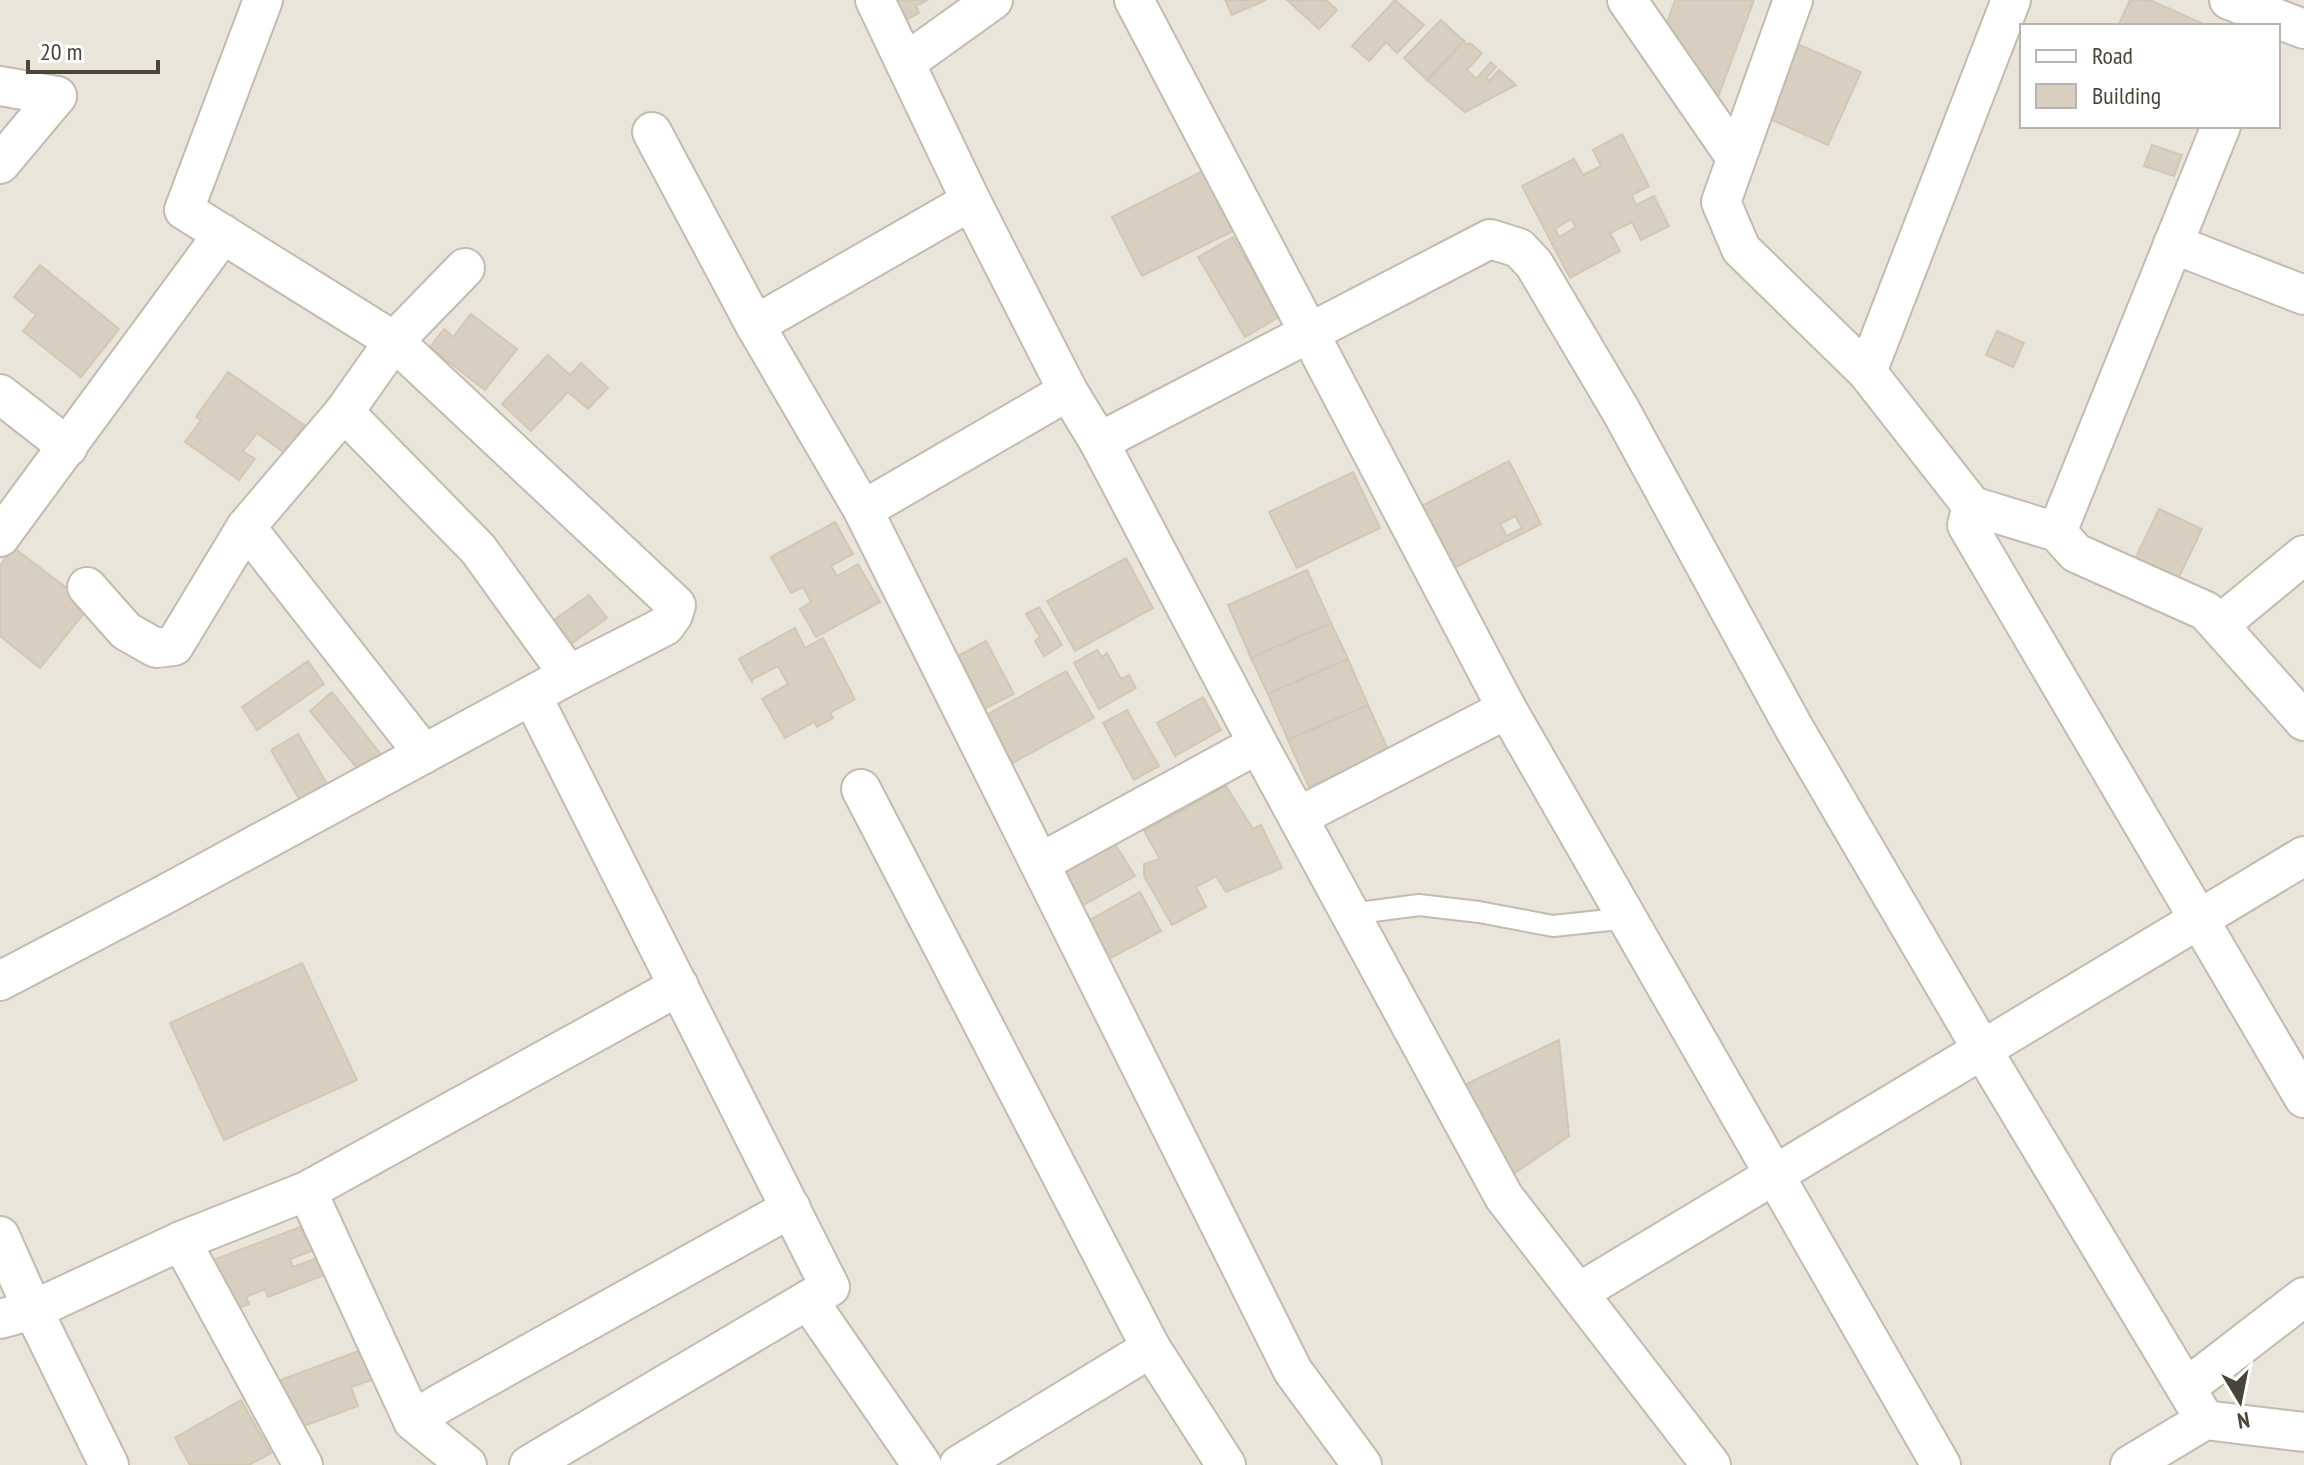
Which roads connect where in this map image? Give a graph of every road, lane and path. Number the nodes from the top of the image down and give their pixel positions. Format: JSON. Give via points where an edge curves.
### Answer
{"nodes":[{"id":1,"x":263,"y":0,"type":"edge"},
{"id":2,"x":875,"y":0,"type":"edge"},
{"id":3,"x":993,"y":0,"type":"edge"},
{"id":4,"x":1134,"y":0,"type":"edge"},
{"id":5,"x":1627,"y":0,"type":"edge"},
{"id":6,"x":1793,"y":0,"type":"edge"},
{"id":7,"x":2011,"y":0,"type":"edge"},
{"id":8,"x":2229,"y":0,"type":"edge"},
{"id":9,"x":2266,"y":13,"type":"edge"},
{"id":10,"x":2304,"y":29,"type":"edge"},
{"id":11,"x":905,"y":63,"type":"junction"},
{"id":12,"x":0,"y":86,"type":"edge"},
{"id":13,"x":2220,"y":128,"type":"edge"},
{"id":14,"x":652,"y":132,"type":"dead end"},
{"id":15,"x":1736,"y":158,"type":"junction"},
{"id":16,"x":0,"y":164,"type":"edge"},
{"id":17,"x":971,"y":201,"type":"junction"},
{"id":18,"x":223,"y":234,"type":"junction"},
{"id":19,"x":2173,"y":244,"type":"junction"},
{"id":20,"x":465,"y":268,"type":"dead end"},
{"id":21,"x":2304,"y":295,"type":"edge"},
{"id":22,"x":755,"y":325,"type":"junction"},
{"id":23,"x":1309,"y":332,"type":"junction"},
{"id":24,"x":394,"y":341,"type":"junction"},
{"id":25,"x":1867,"y":372,"type":"junction"},
{"id":26,"x":1068,"y":391,"type":"junction"},
{"id":27,"x":0,"y":394,"type":"edge"},
{"id":28,"x":344,"y":412,"type":"junction"},
{"id":29,"x":1099,"y":442,"type":"junction"},
{"id":30,"x":68,"y":447,"type":"junction"},
{"id":31,"x":1972,"y":506,"type":"junction"},
{"id":32,"x":863,"y":510,"type":"junction"},
{"id":33,"x":246,"y":527,"type":"junction"},
{"id":34,"x":2057,"y":532,"type":"junction"},
{"id":35,"x":0,"y":537,"type":"edge"},
{"id":36,"x":2304,"y":555,"type":"edge"},
{"id":37,"x":87,"y":587,"type":"dead end"},
{"id":38,"x":2219,"y":625,"type":"junction"},
{"id":39,"x":569,"y":675,"type":"junction"},
{"id":40,"x":532,"y":696,"type":"junction"},
{"id":41,"x":1507,"y":709,"type":"junction"},
{"id":42,"x":2304,"y":721,"type":"edge"},
{"id":43,"x":1258,"y":744,"type":"junction"},
{"id":44,"x":424,"y":754,"type":"junction"},
{"id":45,"x":861,"y":789,"type":"dead end"},
{"id":46,"x":1298,"y":817,"type":"junction"},
{"id":47,"x":2304,"y":856,"type":"edge"},
{"id":48,"x":1040,"y":863,"type":"junction"},
{"id":49,"x":1351,"y":914,"type":"junction"},
{"id":50,"x":1628,"y":918,"type":"junction"},
{"id":51,"x":2201,"y":920,"type":"junction"},
{"id":52,"x":0,"y":981,"type":"edge"},
{"id":53,"x":679,"y":986,"type":"junction"},
{"id":54,"x":1983,"y":1051,"type":"junction"},
{"id":55,"x":2304,"y":1098,"type":"edge"},
{"id":56,"x":1776,"y":1176,"type":"junction"},
{"id":57,"x":307,"y":1191,"type":"junction"},
{"id":58,"x":791,"y":1208,"type":"junction"},
{"id":59,"x":0,"y":1236,"type":"edge"},
{"id":60,"x":181,"y":1241,"type":"junction"},
{"id":61,"x":1578,"y":1293,"type":"junction"},
{"id":62,"x":2304,"y":1297,"type":"edge"},
{"id":63,"x":808,"y":1300,"type":"junction"},
{"id":64,"x":17,"y":1315,"type":"edge"},
{"id":65,"x":1151,"y":1348,"type":"junction"},
{"id":66,"x":2196,"y":1404,"type":"junction"},
{"id":67,"x":413,"y":1421,"type":"junction"},
{"id":68,"x":2304,"y":1432,"type":"edge"},
{"id":69,"x":109,"y":1465,"type":"edge"},
{"id":70,"x":303,"y":1465,"type":"edge"},
{"id":71,"x":467,"y":1465,"type":"edge"},
{"id":72,"x":529,"y":1465,"type":"edge"},
{"id":73,"x":922,"y":1465,"type":"edge"},
{"id":74,"x":959,"y":1465,"type":"edge"},
{"id":75,"x":1226,"y":1465,"type":"edge"},
{"id":76,"x":1362,"y":1465,"type":"edge"},
{"id":77,"x":1711,"y":1465,"type":"edge"},
{"id":78,"x":1941,"y":1465,"type":"edge"},
{"id":79,"x":2130,"y":1465,"type":"edge"}],
"edges":[{"from":1,"to":18,"type":"street","via":[[184,210]]},
{"from":2,"to":11,"type":"street"},
{"from":3,"to":11,"type":"street"},
{"from":4,"to":23,"type":"street"},
{"from":5,"to":15,"type":"street"},
{"from":6,"to":15,"type":"street"},
{"from":7,"to":25,"type":"street"},
{"from":8,"to":9,"type":"street"},
{"from":9,"to":10,"type":"street"},
{"from":11,"to":17,"type":"street"},
{"from":12,"to":16,"type":"street","via":[[57,96]]},
{"from":13,"to":19,"type":"street"},
{"from":14,"to":22,"type":"street"},
{"from":15,"to":25,"type":"street","via":[[1721,202],[1741,249]]},
{"from":17,"to":22,"type":"street"},
{"from":17,"to":26,"type":"street"},
{"from":18,"to":24,"type":"street"},
{"from":18,"to":30,"type":"street"},
{"from":19,"to":21,"type":"street"},
{"from":19,"to":34,"type":"street"},
{"from":20,"to":24,"type":"street"},
{"from":22,"to":32,"type":"street"},
{"from":23,"to":29,"type":"street"},
{"from":23,"to":41,"type":"street"},
{"from":23,"to":54,"type":"street","via":[[1490,239],[1519,248],[1534,264],[1621,411],[1794,728]]},
{"from":24,"to":28,"type":"street"},
{"from":24,"to":39,"type":"street","via":[[676,605],[665,626]]},
{"from":25,"to":31,"type":"street"},
{"from":26,"to":29,"type":"street"},
{"from":26,"to":32,"type":"street"},
{"from":27,"to":30,"type":"street"},
{"from":28,"to":33,"type":"street"},
{"from":28,"to":39,"type":"street","via":[[478,549]]},
{"from":29,"to":43,"type":"street"},
{"from":30,"to":35,"type":"street"},
{"from":31,"to":34,"type":"street"},
{"from":31,"to":51,"type":"street","via":[[1967,525]]},
{"from":32,"to":48,"type":"street"},
{"from":33,"to":37,"type":"street","via":[[174,646],[156,648],[126,631]]},
{"from":33,"to":44,"type":"street"},
{"from":34,"to":38,"type":"street","via":[[2076,553],[2206,611]]},
{"from":36,"to":38,"type":"street"},
{"from":38,"to":42,"type":"street"},
{"from":39,"to":40,"type":"street"},
{"from":40,"to":44,"type":"street"},
{"from":40,"to":53,"type":"street"},
{"from":41,"to":46,"type":"street"},
{"from":41,"to":50,"type":"street"},
{"from":43,"to":46,"type":"street"},
{"from":43,"to":48,"type":"street"},
{"from":44,"to":52,"type":"street"},
{"from":45,"to":65,"type":"street"},
{"from":46,"to":49,"type":"street"},
{"from":47,"to":51,"type":"street"},
{"from":48,"to":76,"type":"street","via":[[1293,1371]]},
{"from":49,"to":50,"type":"lane","via":[[1419,905],[1553,926]]},
{"from":49,"to":61,"type":"street","via":[[1504,1197]]},
{"from":50,"to":56,"type":"street"},
{"from":51,"to":54,"type":"street"},
{"from":51,"to":55,"type":"street"},
{"from":53,"to":57,"type":"street"},
{"from":53,"to":58,"type":"street"},
{"from":54,"to":56,"type":"street"},
{"from":54,"to":66,"type":"street"},
{"from":56,"to":61,"type":"street"},
{"from":56,"to":78,"type":"street"},
{"from":57,"to":60,"type":"street"},
{"from":57,"to":67,"type":"street"},
{"from":58,"to":63,"type":"street","via":[[830,1287]]},
{"from":58,"to":67,"type":"street"},
{"from":59,"to":64,"type":"street"},
{"from":60,"to":64,"type":"street"},
{"from":60,"to":70,"type":"street"},
{"from":61,"to":77,"type":"street"},
{"from":62,"to":66,"type":"street"},
{"from":63,"to":72,"type":"street"},
{"from":63,"to":73,"type":"street"},
{"from":64,"to":69,"type":"street"},
{"from":65,"to":74,"type":"street"},
{"from":65,"to":75,"type":"street"},
{"from":66,"to":68,"type":"street"},
{"from":66,"to":79,"type":"street"},
{"from":67,"to":71,"type":"street"}]}
